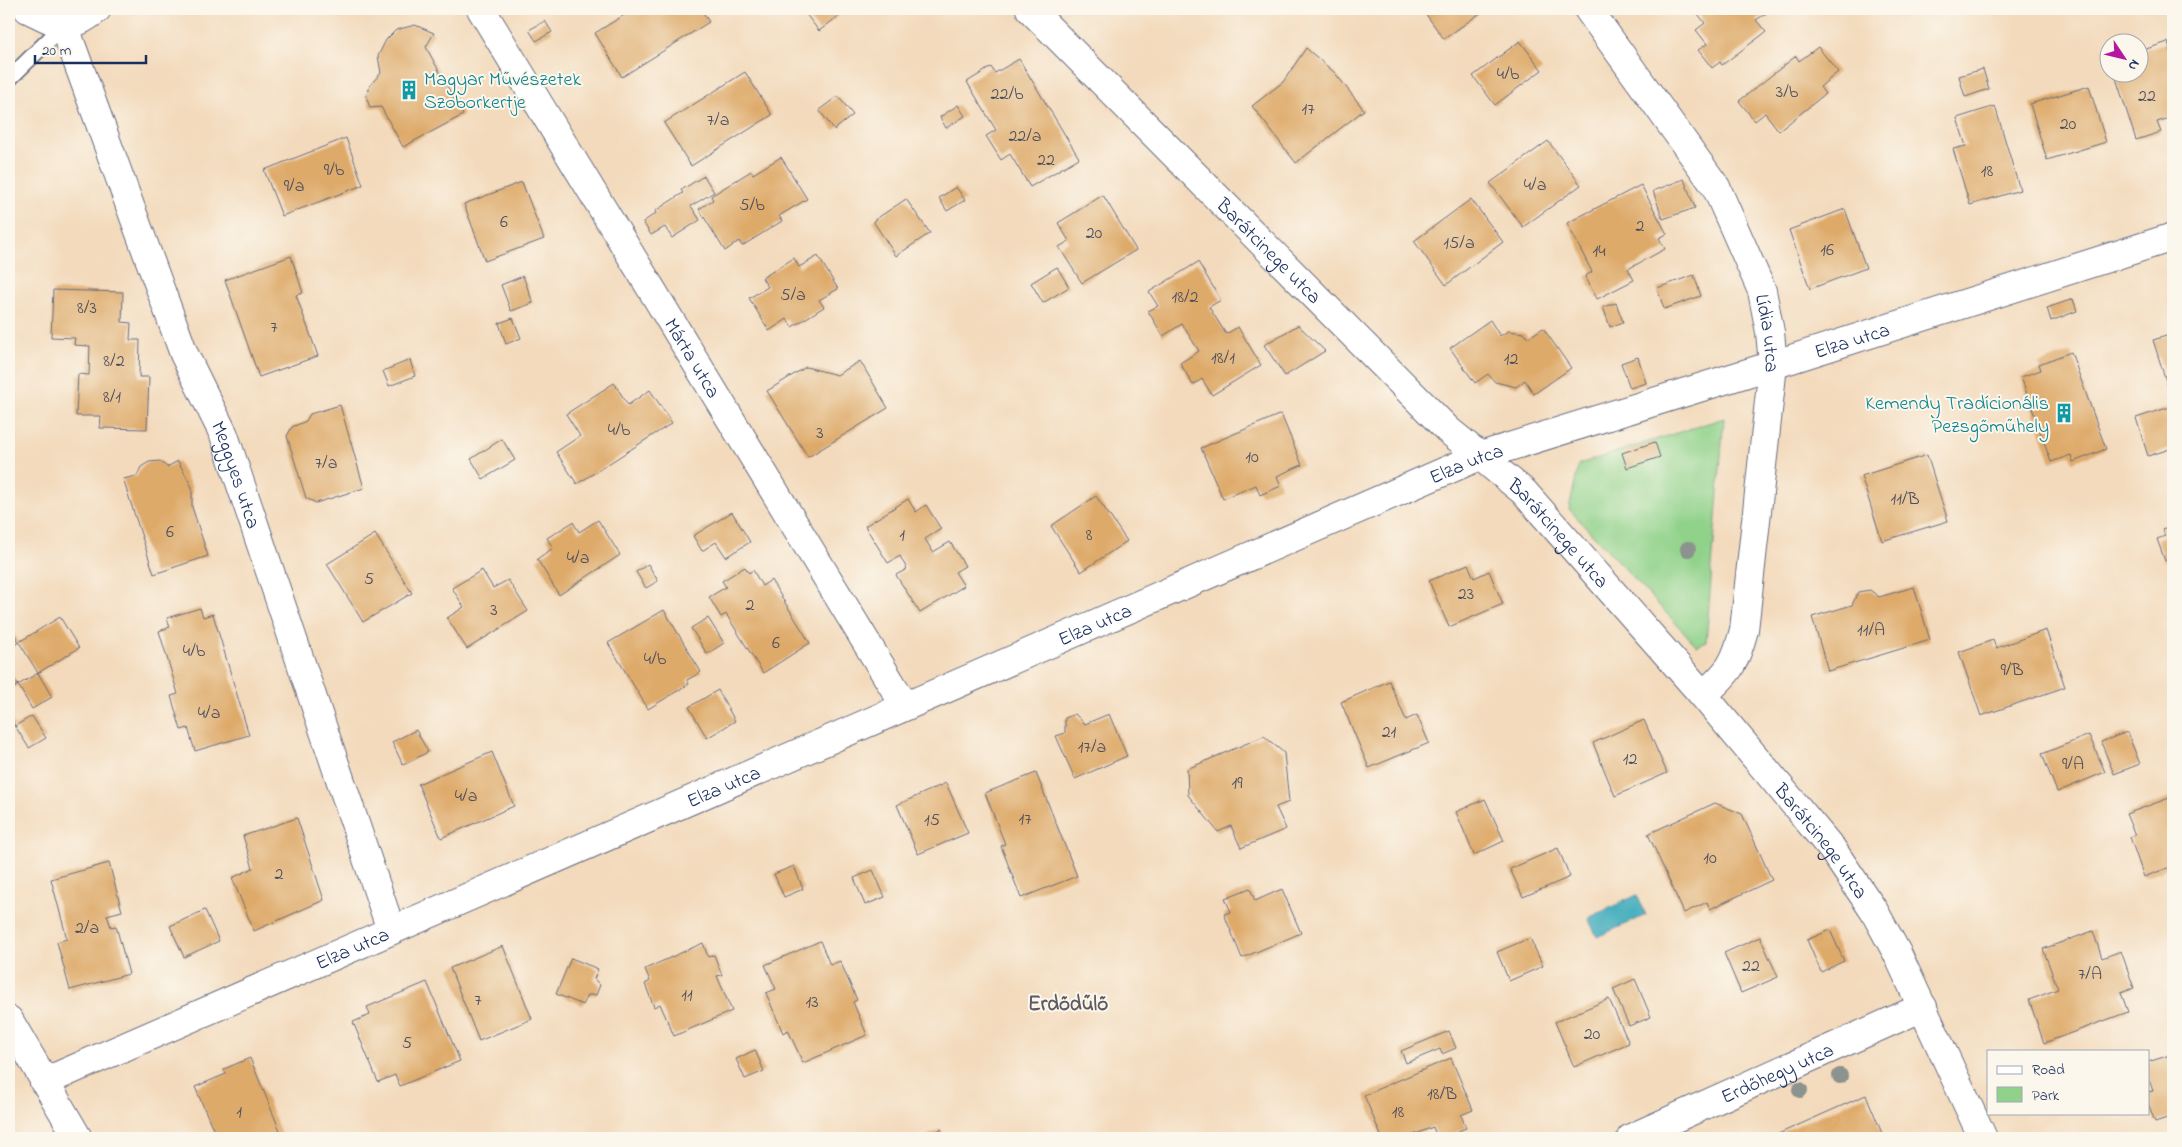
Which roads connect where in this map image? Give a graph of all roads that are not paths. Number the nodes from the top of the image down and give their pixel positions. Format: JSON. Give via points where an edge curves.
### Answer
{"nodes":[{"id":1,"x":28,"y":9,"type":"edge"},
{"id":2,"x":97,"y":9,"type":"edge"},
{"id":3,"x":481,"y":9,"type":"edge"},
{"id":4,"x":1030,"y":9,"type":"edge"},
{"id":5,"x":1588,"y":9,"type":"edge"},
{"id":6,"x":64,"y":25,"type":"junction"},
{"id":7,"x":9,"y":79,"type":"edge"},
{"id":8,"x":2173,"y":236,"type":"edge"},
{"id":9,"x":1772,"y":365,"type":"junction"},
{"id":10,"x":1480,"y":456,"type":"junction"},
{"id":11,"x":1704,"y":695,"type":"junction"},
{"id":12,"x":905,"y":706,"type":"junction"},
{"id":13,"x":391,"y":930,"type":"junction"},
{"id":14,"x":1923,"y":1007,"type":"junction"},
{"id":15,"x":9,"y":1020,"type":"edge"},
{"id":16,"x":44,"y":1082,"type":"junction"},
{"id":17,"x":78,"y":1138,"type":"edge"},
{"id":18,"x":1631,"y":1138,"type":"edge"},
{"id":19,"x":1983,"y":1138,"type":"edge"}],
"edges":[{"from":1,"to":6,"type":"street"},
{"from":2,"to":6,"type":"street","via":[[82,21]]},
{"from":3,"to":12,"type":"street","name":"Márta utca"},
{"from":4,"to":10,"type":"street","name":"Barátcinege utca","via":[[1448,430]]},
{"from":5,"to":9,"type":"street","name":"Lídia utca","via":[[1716,187],[1762,291]]},
{"from":6,"to":7,"type":"lane"},
{"from":6,"to":13,"type":"street","name":"Meggyes utca","via":[[184,354],[224,435]]},
{"from":8,"to":9,"type":"street","name":"Elza utca"},
{"from":9,"to":10,"type":"street","name":"Elza utca"},
{"from":9,"to":11,"type":"street","name":"Lídia utca","via":[[1744,630],[1736,657],[1724,676]]},
{"from":10,"to":11,"type":"street","name":"Barátcinege utca","via":[[1524,492]]},
{"from":10,"to":12,"type":"street","name":"Elza utca"},
{"from":11,"to":14,"type":"street","name":"Barátcinege utca","via":[[1832,849],[1898,952]]},
{"from":12,"to":13,"type":"street","name":"Elza utca"},
{"from":13,"to":16,"type":"street","name":"Elza utca"},
{"from":14,"to":18,"type":"street","name":"Erdőhegy utca"},
{"from":14,"to":19,"type":"street","name":"Barátcinege utca"},
{"from":15,"to":16,"type":"street"},
{"from":16,"to":17,"type":"street"}]}
